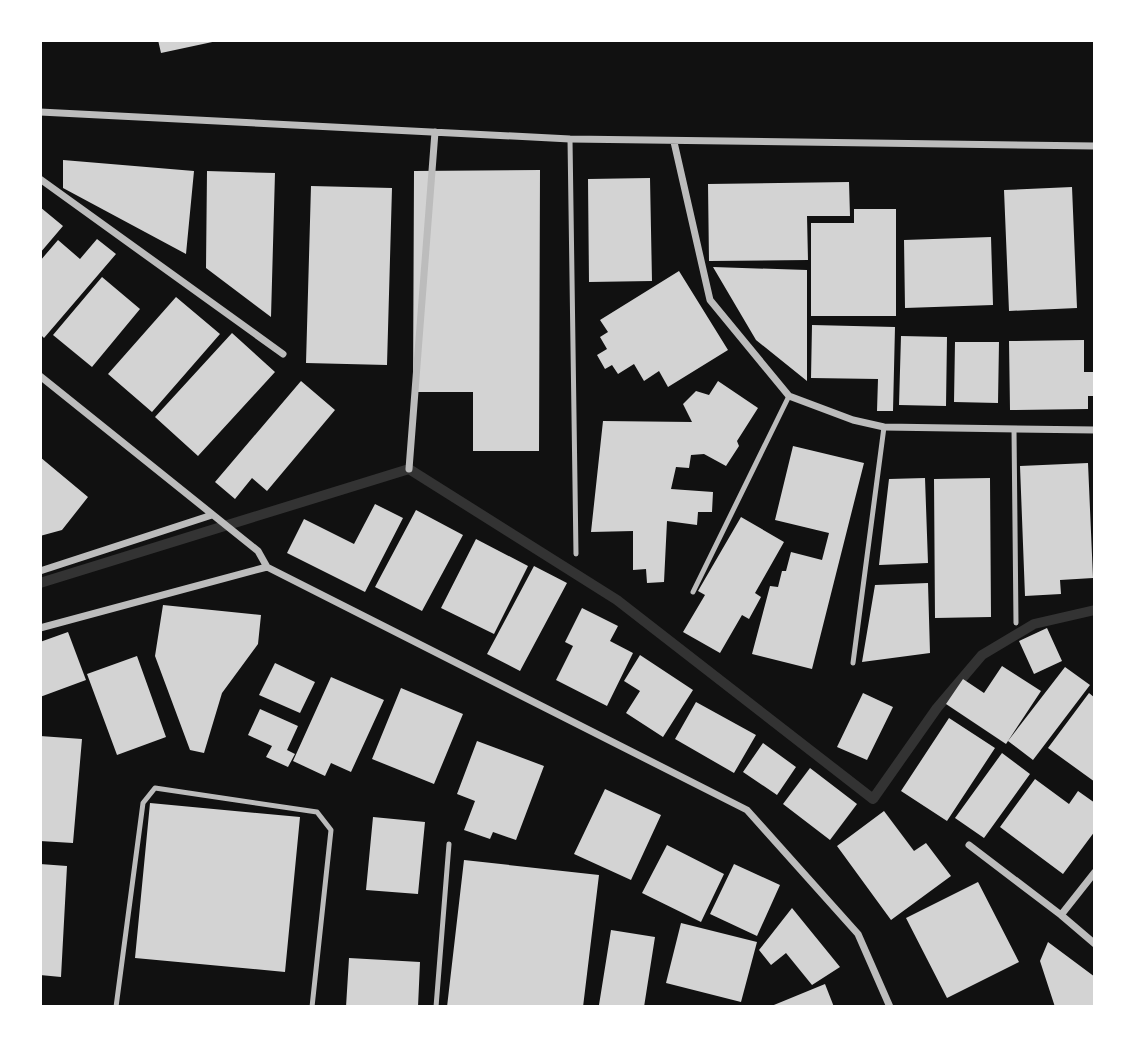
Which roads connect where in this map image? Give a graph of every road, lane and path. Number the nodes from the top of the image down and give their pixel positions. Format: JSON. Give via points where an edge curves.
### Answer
{"nodes":[{"id":1,"x":40,"y":112,"type":"edge"},
{"id":2,"x":435,"y":132,"type":"junction"},
{"id":3,"x":570,"y":139,"type":"junction"},
{"id":4,"x":674,"y":142,"type":"junction"},
{"id":5,"x":1095,"y":146,"type":"edge"},
{"id":6,"x":40,"y":178,"type":"edge"},
{"id":7,"x":283,"y":354,"type":"dead end"},
{"id":8,"x":40,"y":376,"type":"edge"},
{"id":9,"x":789,"y":396,"type":"junction"},
{"id":10,"x":884,"y":427,"type":"junction"},
{"id":11,"x":1014,"y":429,"type":"junction"},
{"id":12,"x":1095,"y":430,"type":"edge"},
{"id":13,"x":409,"y":469,"type":"dead end"},
{"id":14,"x":212,"y":515,"type":"junction"},
{"id":15,"x":576,"y":554,"type":"dead end"},
{"id":16,"x":267,"y":567,"type":"junction"},
{"id":17,"x":40,"y":572,"type":"edge"},
{"id":18,"x":693,"y":592,"type":"dead end"},
{"id":19,"x":1016,"y":623,"type":"dead end"},
{"id":20,"x":40,"y":628,"type":"edge"},
{"id":21,"x":853,"y":663,"type":"dead end"},
{"id":22,"x":449,"y":844,"type":"dead end"},
{"id":23,"x":968,"y":845,"type":"dead end"},
{"id":24,"x":1095,"y":872,"type":"edge"},
{"id":25,"x":1061,"y":915,"type":"junction"},
{"id":26,"x":1095,"y":944,"type":"edge"},
{"id":27,"x":116,"y":1007,"type":"edge"},
{"id":28,"x":312,"y":1007,"type":"edge"},
{"id":29,"x":436,"y":1007,"type":"edge"},
{"id":30,"x":890,"y":1007,"type":"edge"}],
"edges":[{"from":1,"to":2,"type":"street"},
{"from":2,"to":3,"type":"street"},
{"from":2,"to":13,"type":"street"},
{"from":3,"to":4,"type":"street"},
{"from":3,"to":15,"type":"lane"},
{"from":4,"to":5,"type":"street"},
{"from":4,"to":9,"type":"street","via":[[709,300]]},
{"from":6,"to":7,"type":"street"},
{"from":8,"to":14,"type":"street"},
{"from":9,"to":10,"type":"street"},
{"from":9,"to":18,"type":"lane"},
{"from":10,"to":11,"type":"street"},
{"from":10,"to":21,"type":"lane"},
{"from":11,"to":12,"type":"street"},
{"from":11,"to":19,"type":"lane"},
{"from":14,"to":16,"type":"street","via":[[258,551]]},
{"from":14,"to":17,"type":"street"},
{"from":16,"to":20,"type":"street"},
{"from":16,"to":30,"type":"street","via":[[747,810],[858,934]]},
{"from":22,"to":29,"type":"lane"},
{"from":23,"to":25,"type":"street"},
{"from":24,"to":25,"type":"street"},
{"from":25,"to":26,"type":"street"},
{"from":27,"to":28,"type":"lane","via":[[143,803],[155,788],[317,812],[331,830]]}]}
